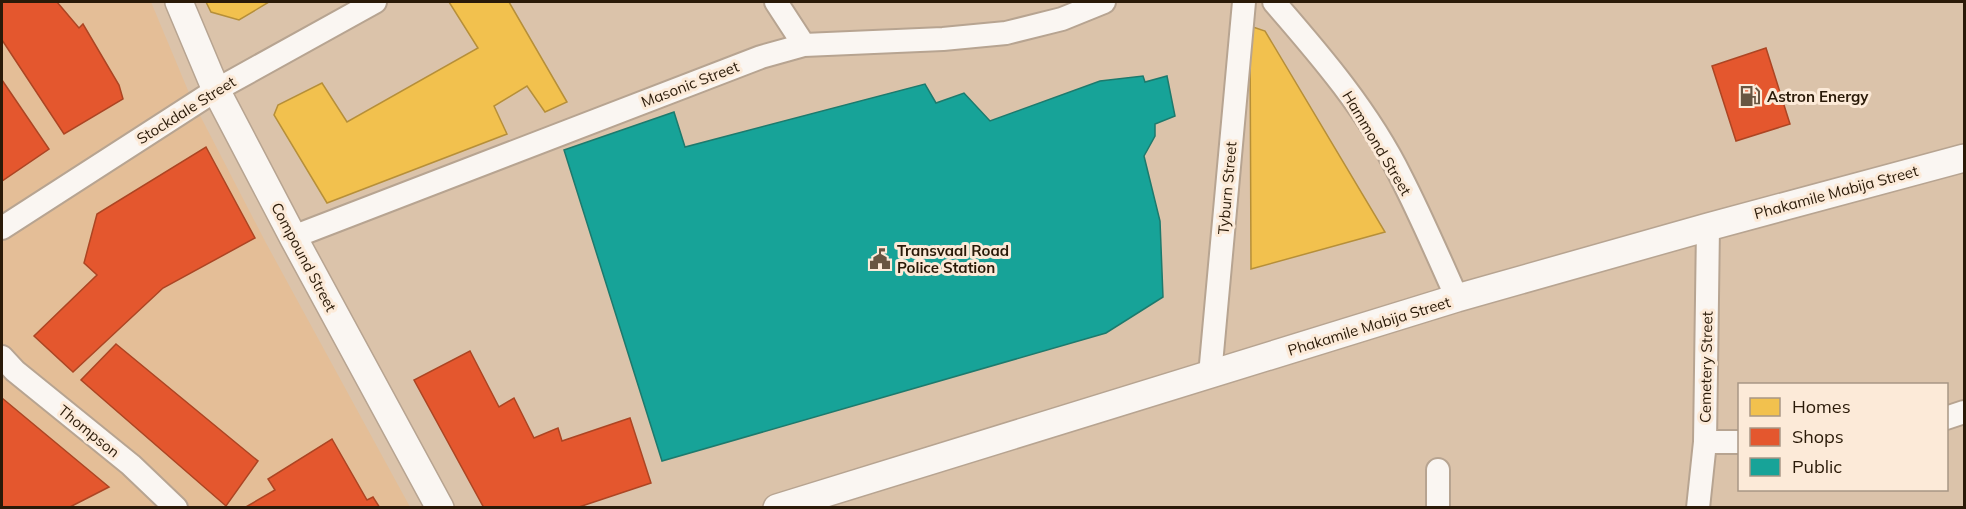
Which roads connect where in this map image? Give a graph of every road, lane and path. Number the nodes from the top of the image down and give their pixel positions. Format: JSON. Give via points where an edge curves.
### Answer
{"nodes":[{"id":1,"x":179,"y":2,"type":"edge"},
{"id":2,"x":375,"y":2,"type":"edge"},
{"id":3,"x":776,"y":2,"type":"edge"},
{"id":4,"x":1104,"y":2,"type":"edge"},
{"id":5,"x":1244,"y":2,"type":"edge"},
{"id":6,"x":1274,"y":2,"type":"edge"},
{"id":7,"x":1057,"y":10,"type":"edge"},
{"id":8,"x":804,"y":45,"type":"junction"},
{"id":9,"x":216,"y":90,"type":"junction"},
{"id":10,"x":1965,"y":158,"type":"edge"},
{"id":11,"x":1708,"y":226,"type":"junction"},
{"id":12,"x":2,"y":228,"type":"edge"},
{"id":13,"x":293,"y":237,"type":"junction"},
{"id":14,"x":1457,"y":298,"type":"junction"},
{"id":15,"x":2,"y":357,"type":"edge"},
{"id":16,"x":1210,"y":375,"type":"junction"},
{"id":17,"x":1965,"y":412,"type":"edge"},
{"id":18,"x":1948,"y":418,"type":"edge"},
{"id":19,"x":1705,"y":442,"type":"junction"},
{"id":20,"x":1738,"y":442,"type":"edge"},
{"id":21,"x":1438,"y":470,"type":"dead end"},
{"id":22,"x":176,"y":507,"type":"edge"},
{"id":23,"x":440,"y":507,"type":"edge"},
{"id":24,"x":777,"y":507,"type":"edge"},
{"id":25,"x":1438,"y":507,"type":"edge"},
{"id":26,"x":1698,"y":507,"type":"edge"}],
"edges":[{"from":1,"to":9,"type":"street","name":"Compound Street"},
{"from":2,"to":9,"type":"street","name":"Stockdale Street"},
{"from":3,"to":8,"type":"street"},
{"from":4,"to":7,"type":"street","name":"Masonic Street"},
{"from":5,"to":16,"type":"street","name":"Tyburn Street"},
{"from":6,"to":14,"type":"street","name":"Hammond Street","via":[[1328,64],[1401,175]]},
{"from":7,"to":8,"type":"street","name":"Masonic Street","via":[[1006,33]]},
{"from":8,"to":13,"type":"street","name":"Masonic Street","via":[[761,57]]},
{"from":9,"to":12,"type":"street","name":"Stockdale Street"},
{"from":9,"to":13,"type":"street","name":"Compound Street"},
{"from":10,"to":11,"type":"street","name":"Phakamile Mabija Street"},
{"from":11,"to":14,"type":"street","name":"Phakamile Mabija Street"},
{"from":11,"to":19,"type":"street","name":"Cemetery Street"},
{"from":13,"to":23,"type":"street","name":"Compound Street"},
{"from":14,"to":16,"type":"street","name":"Phakamile Mabija Street"},
{"from":15,"to":22,"type":"street","name":"Thompson"},
{"from":16,"to":24,"type":"street","name":"Phakamile Mabija Street"},
{"from":17,"to":18,"type":"street"},
{"from":19,"to":20,"type":"street"},
{"from":19,"to":26,"type":"street","name":"Cemetery Street"},
{"from":21,"to":25,"type":"street"}]}
